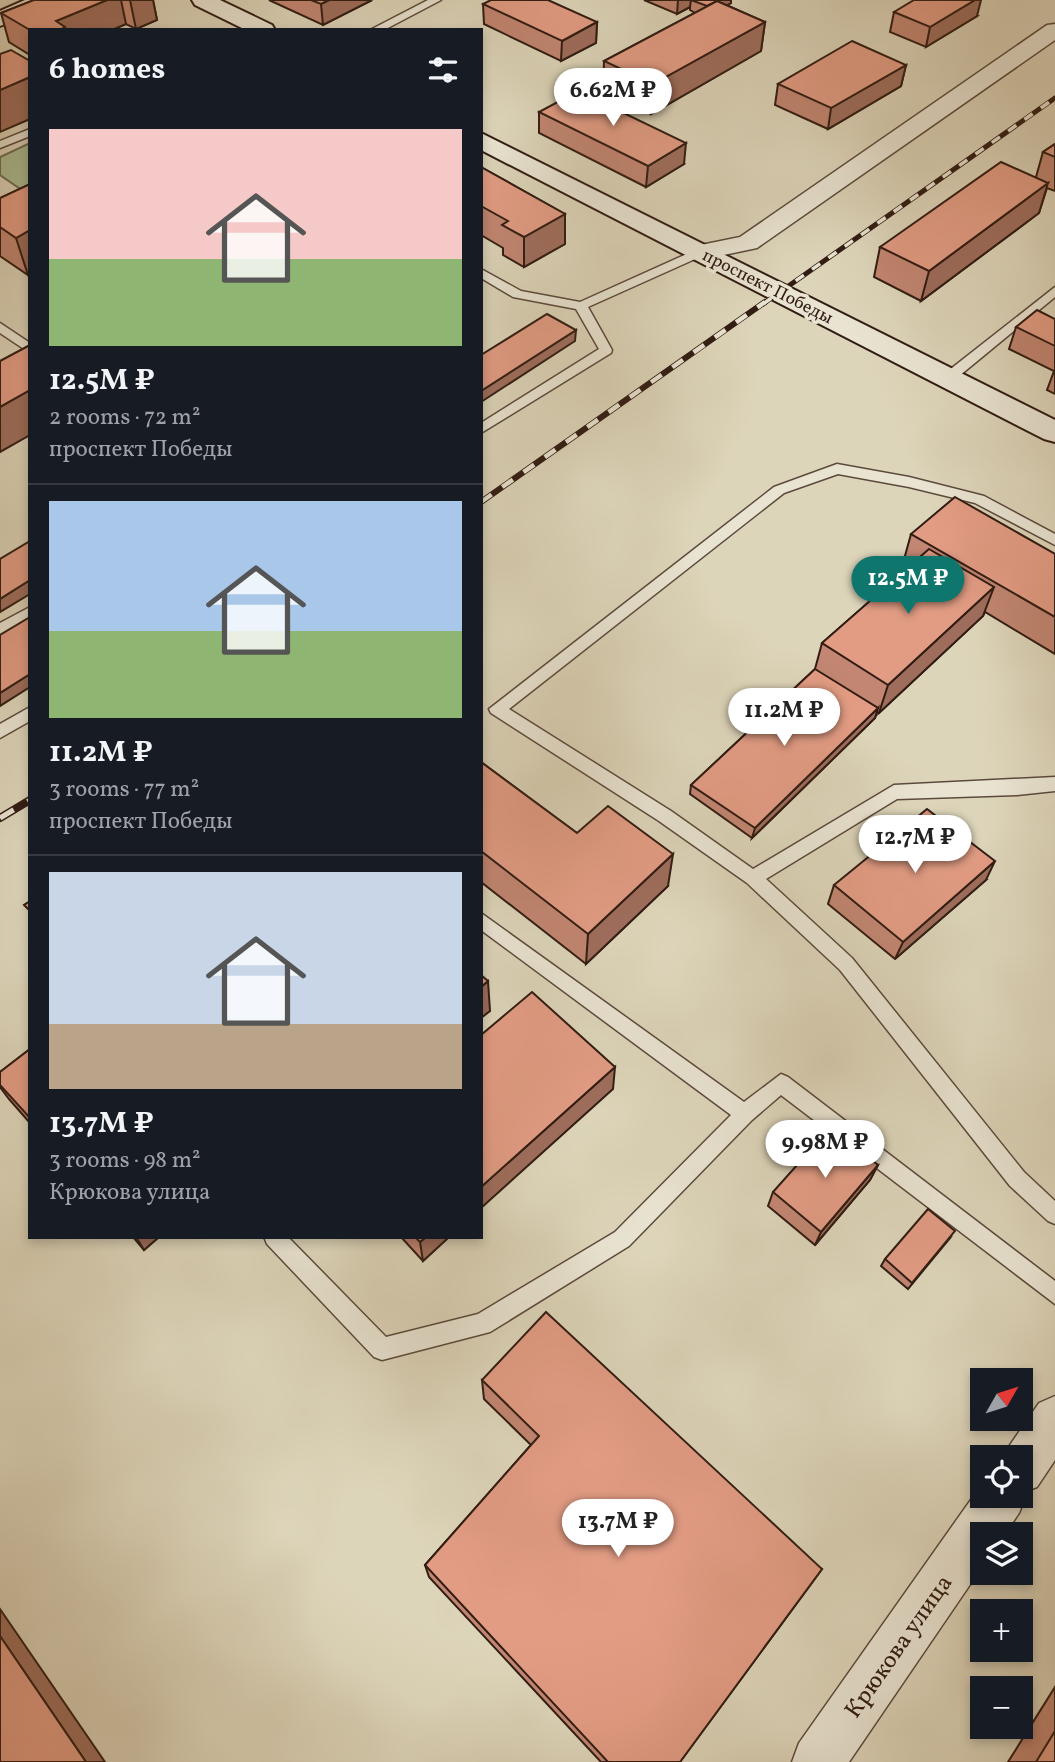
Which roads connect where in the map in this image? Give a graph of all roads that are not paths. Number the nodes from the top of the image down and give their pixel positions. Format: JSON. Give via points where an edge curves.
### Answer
{"nodes":[{"id":1,"x":43,"y":0,"type":"edge"},
{"id":2,"x":203,"y":0,"type":"edge"},
{"id":3,"x":436,"y":0,"type":"edge"},
{"id":4,"x":0,"y":19,"type":"edge"},
{"id":5,"x":260,"y":28,"type":"edge"},
{"id":6,"x":378,"y":28,"type":"edge"},
{"id":7,"x":1055,"y":30,"type":"edge"},
{"id":8,"x":28,"y":133,"type":"edge"},
{"id":9,"x":483,"y":141,"type":"edge"},
{"id":10,"x":0,"y":145,"type":"edge"},
{"id":11,"x":700,"y":252,"type":"junction"},
{"id":12,"x":483,"y":274,"type":"edge"},
{"id":13,"x":1055,"y":291,"type":"edge"},
{"id":14,"x":581,"y":306,"type":"junction"},
{"id":15,"x":0,"y":327,"type":"edge"},
{"id":16,"x":26,"y":351,"type":"edge"},
{"id":17,"x":948,"y":377,"type":"junction"},
{"id":18,"x":483,"y":428,"type":"edge"},
{"id":19,"x":1055,"y":432,"type":"edge"},
{"id":20,"x":1055,"y":540,"type":"edge"},
{"id":21,"x":28,"y":613,"type":"edge"},
{"id":22,"x":0,"y":631,"type":"edge"},
{"id":23,"x":28,"y":714,"type":"edge"},
{"id":24,"x":0,"y":732,"type":"edge"},
{"id":25,"x":1055,"y":784,"type":"edge"},
{"id":26,"x":753,"y":878,"type":"junction"},
{"id":27,"x":483,"y":921,"type":"edge"},
{"id":28,"x":745,"y":1114,"type":"junction"},
{"id":29,"x":1055,"y":1214,"type":"edge"},
{"id":30,"x":276,"y":1239,"type":"edge"},
{"id":31,"x":1055,"y":1294,"type":"edge"},
{"id":32,"x":1055,"y":1419,"type":"edge"},
{"id":33,"x":1033,"y":1451,"type":"edge"},
{"id":34,"x":994,"y":1508,"type":"edge"},
{"id":35,"x":818,"y":1762,"type":"edge"}],
"edges":[{"from":1,"to":4,"type":"main road"},
{"from":2,"to":5,"type":"main road"},
{"from":3,"to":6,"type":"lane"},
{"from":7,"to":11,"type":"street","via":[[748,243]]},
{"from":8,"to":10,"type":"lane"},
{"from":9,"to":11,"type":"main road","name":"проспект Победы"},
{"from":11,"to":14,"type":"lane"},
{"from":11,"to":17,"type":"main road","name":"проспект Победы"},
{"from":12,"to":14,"type":"lane","via":[[517,294]]},
{"from":13,"to":17,"type":"lane","via":[[1030,317]]},
{"from":14,"to":18,"type":"lane","via":[[606,350]]},
{"from":15,"to":16,"type":"lane"},
{"from":17,"to":19,"type":"main road","name":"проспект Победы"},
{"from":20,"to":26,"type":"lane","via":[[979,499],[837,469],[779,491],[497,709]]},
{"from":21,"to":22,"type":"lane"},
{"from":23,"to":24,"type":"lane"},
{"from":25,"to":26,"type":"lane","via":[[894,792]]},
{"from":26,"to":29,"type":"lane","via":[[846,964],[1017,1179]]},
{"from":27,"to":28,"type":"lane"},
{"from":28,"to":30,"type":"lane","via":[[622,1240],[482,1324],[382,1349]]},
{"from":28,"to":31,"type":"lane","via":[[781,1083]]},
{"from":32,"to":33,"type":"street"},
{"from":34,"to":35,"type":"street","name":"Крюкова улица"}]}
